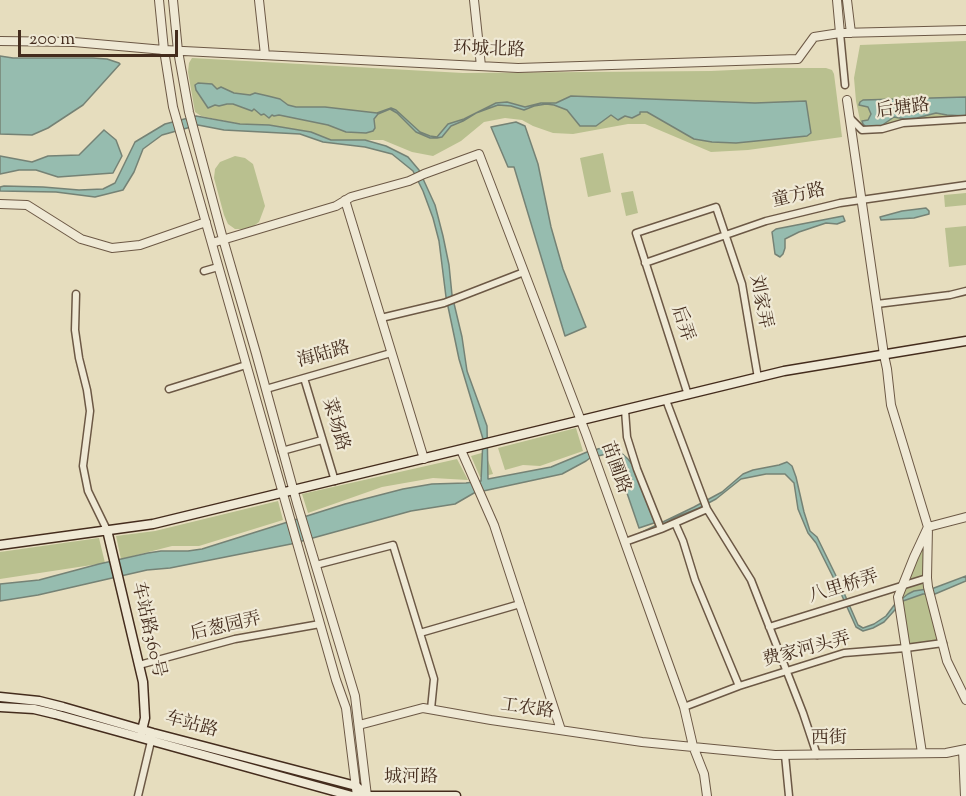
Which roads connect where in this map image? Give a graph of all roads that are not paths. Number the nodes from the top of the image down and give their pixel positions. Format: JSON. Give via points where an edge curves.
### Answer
{"nodes":[{"id":1,"x":159,"y":0,"type":"edge"},
{"id":2,"x":173,"y":0,"type":"edge"},
{"id":3,"x":259,"y":0,"type":"edge"},
{"id":4,"x":474,"y":0,"type":"edge"},
{"id":5,"x":837,"y":0,"type":"edge"},
{"id":6,"x":847,"y":0,"type":"edge"},
{"id":7,"x":966,"y":30,"type":"edge"},
{"id":8,"x":840,"y":33,"type":"junction"},
{"id":9,"x":851,"y":33,"type":"junction"},
{"id":10,"x":0,"y":41,"type":"edge"},
{"id":11,"x":164,"y":50,"type":"junction"},
{"id":12,"x":178,"y":51,"type":"junction"},
{"id":13,"x":265,"y":55,"type":"junction"},
{"id":14,"x":480,"y":66,"type":"junction"},
{"id":15,"x":845,"y":85,"type":"dead end"},
{"id":16,"x":847,"y":100,"type":"dead end"},
{"id":17,"x":850,"y":117,"type":"junction"},
{"id":18,"x":966,"y":119,"type":"edge"},
{"id":19,"x":966,"y":185,"type":"edge"},
{"id":20,"x":345,"y":200,"type":"junction"},
{"id":21,"x":862,"y":200,"type":"junction"},
{"id":22,"x":0,"y":204,"type":"edge"},
{"id":23,"x":206,"y":222,"type":"junction"},
{"id":24,"x":726,"y":234,"type":"junction"},
{"id":25,"x":223,"y":240,"type":"junction"},
{"id":26,"x":212,"y":243,"type":"junction"},
{"id":27,"x":645,"y":263,"type":"junction"},
{"id":28,"x":218,"y":267,"type":"junction"},
{"id":29,"x":204,"y":271,"type":"dead end"},
{"id":30,"x":524,"y":272,"type":"junction"},
{"id":31,"x":966,"y":291,"type":"edge"},
{"id":32,"x":76,"y":294,"type":"dead end"},
{"id":33,"x":877,"y":304,"type":"junction"},
{"id":34,"x":381,"y":318,"type":"junction"},
{"id":35,"x":966,"y":341,"type":"edge"},
{"id":36,"x":392,"y":353,"type":"junction"},
{"id":37,"x":884,"y":355,"type":"junction"},
{"id":38,"x":246,"y":365,"type":"junction"},
{"id":39,"x":304,"y":378,"type":"junction"},
{"id":40,"x":758,"y":378,"type":"junction"},
{"id":41,"x":169,"y":389,"type":"dead end"},
{"id":42,"x":266,"y":389,"type":"junction"},
{"id":43,"x":688,"y":395,"type":"junction"},
{"id":44,"x":666,"y":400,"type":"junction"},
{"id":45,"x":625,"y":410,"type":"junction"},
{"id":46,"x":580,"y":420,"type":"junction"},
{"id":47,"x":322,"y":440,"type":"junction"},
{"id":48,"x":461,"y":450,"type":"junction"},
{"id":49,"x":282,"y":451,"type":"junction"},
{"id":50,"x":424,"y":459,"type":"junction"},
{"id":51,"x":335,"y":481,"type":"junction"},
{"id":52,"x":294,"y":490,"type":"junction"},
{"id":53,"x":283,"y":493,"type":"junction"},
{"id":54,"x":707,"y":509,"type":"junction"},
{"id":55,"x":966,"y":517,"type":"edge"},
{"id":56,"x":675,"y":523,"type":"junction"},
{"id":57,"x":928,"y":527,"type":"junction"},
{"id":58,"x":661,"y":529,"type":"junction"},
{"id":59,"x":107,"y":530,"type":"junction"},
{"id":60,"x":625,"y":542,"type":"junction"},
{"id":61,"x":0,"y":545,"type":"edge"},
{"id":62,"x":316,"y":566,"type":"junction"},
{"id":63,"x":927,"y":578,"type":"junction"},
{"id":64,"x":902,"y":585,"type":"junction"},
{"id":65,"x":520,"y":604,"type":"junction"},
{"id":66,"x":320,"y":624,"type":"junction"},
{"id":67,"x":769,"y":627,"type":"junction"},
{"id":68,"x":420,"y":633,"type":"junction"},
{"id":69,"x":943,"y":643,"type":"junction"},
{"id":70,"x":906,"y":648,"type":"junction"},
{"id":71,"x":139,"y":665,"type":"junction"},
{"id":72,"x":786,"y":671,"type":"junction"},
{"id":73,"x":739,"y":686,"type":"junction"},
{"id":74,"x":0,"y":697,"type":"edge"},
{"id":75,"x":966,"y":700,"type":"edge"},
{"id":76,"x":0,"y":707,"type":"edge"},
{"id":77,"x":684,"y":707,"type":"junction"},
{"id":78,"x":430,"y":709,"type":"junction"},
{"id":79,"x":359,"y":725,"type":"junction"},
{"id":80,"x":561,"y":730,"type":"junction"},
{"id":81,"x":141,"y":734,"type":"junction"},
{"id":82,"x":152,"y":737,"type":"junction"},
{"id":83,"x":693,"y":746,"type":"junction"},
{"id":84,"x":965,"y":749,"type":"edge"},
{"id":85,"x":922,"y":753,"type":"junction"},
{"id":86,"x":785,"y":755,"type":"junction"},
{"id":87,"x":817,"y":755,"type":"junction"},
{"id":88,"x":356,"y":786,"type":"junction"},
{"id":89,"x":138,"y":796,"type":"edge"},
{"id":90,"x":352,"y":796,"type":"edge"},
{"id":91,"x":363,"y":796,"type":"edge"},
{"id":92,"x":456,"y":796,"type":"edge"},
{"id":93,"x":707,"y":796,"type":"edge"},
{"id":94,"x":789,"y":796,"type":"edge"},
{"id":95,"x":965,"y":796,"type":"edge"}],
"edges":[{"from":1,"to":11,"type":"street"},
{"from":2,"to":12,"type":"street"},
{"from":3,"to":13,"type":"street"},
{"from":4,"to":14,"type":"street"},
{"from":5,"to":8,"type":"street"},
{"from":6,"to":9,"type":"street"},
{"from":7,"to":9,"type":"street","name":"环城北路"},
{"from":8,"to":9,"type":"street","name":"环城北路"},
{"from":8,"to":14,"type":"street","name":"环城北路","via":[[814,37],[798,59]]},
{"from":8,"to":15,"type":"street"},
{"from":10,"to":11,"type":"street","name":"环城北路","via":[[74,42]]},
{"from":11,"to":12,"type":"street","name":"环城北路"},
{"from":11,"to":23,"type":"street","via":[[173,107]]},
{"from":12,"to":13,"type":"street","name":"环城北路"},
{"from":12,"to":25,"type":"street","via":[[189,112]]},
{"from":13,"to":14,"type":"street","name":"环城北路"},
{"from":16,"to":17,"type":"street"},
{"from":17,"to":18,"type":"street","name":"后塘路","via":[[862,130]]},
{"from":17,"to":21,"type":"street"},
{"from":19,"to":21,"type":"street","name":"童方路"},
{"from":20,"to":25,"type":"street"},
{"from":20,"to":30,"type":"street","name":"苗圃路","via":[[479,154]]},
{"from":20,"to":34,"type":"street"},
{"from":21,"to":24,"type":"street","name":"童方路","via":[[766,220]]},
{"from":21,"to":33,"type":"street"},
{"from":22,"to":23,"type":"street","via":[[27,205],[81,239],[112,248],[140,245]]},
{"from":23,"to":26,"type":"street"},
{"from":24,"to":27,"type":"street","name":"童方路"},
{"from":24,"to":27,"type":"street","name":"刘家弄","via":[[716,207],[636,233]]},
{"from":24,"to":40,"type":"street","name":"刘家弄","via":[[742,284]]},
{"from":25,"to":26,"type":"street"},
{"from":25,"to":42,"type":"street"},
{"from":26,"to":28,"type":"street"},
{"from":27,"to":43,"type":"street","name":"后弄"},
{"from":28,"to":29,"type":"street"},
{"from":28,"to":38,"type":"street"},
{"from":30,"to":34,"type":"street","via":[[444,303]]},
{"from":30,"to":46,"type":"street","name":"苗圃路"},
{"from":31,"to":33,"type":"street"},
{"from":32,"to":59,"type":"street","via":[[75,330],[90,411],[83,466],[88,491]]},
{"from":33,"to":37,"type":"street"},
{"from":34,"to":36,"type":"street"},
{"from":35,"to":37,"type":"main road"},
{"from":36,"to":39,"type":"street","name":"海陆路"},
{"from":36,"to":50,"type":"street"},
{"from":37,"to":40,"type":"main road"},
{"from":37,"to":57,"type":"street","via":[[891,405]]},
{"from":38,"to":41,"type":"street"},
{"from":38,"to":53,"type":"street"},
{"from":39,"to":42,"type":"street","name":"海陆路"},
{"from":39,"to":47,"type":"street","name":"菜场路"},
{"from":40,"to":43,"type":"main road"},
{"from":42,"to":49,"type":"street"},
{"from":43,"to":44,"type":"main road"},
{"from":44,"to":45,"type":"main road"},
{"from":44,"to":54,"type":"street"},
{"from":45,"to":46,"type":"main road"},
{"from":45,"to":58,"type":"street","via":[[627,437]]},
{"from":46,"to":48,"type":"main road"},
{"from":46,"to":60,"type":"street","name":"苗圃路"},
{"from":47,"to":49,"type":"street"},
{"from":47,"to":51,"type":"street","name":"菜场路"},
{"from":48,"to":50,"type":"main road"},
{"from":48,"to":65,"type":"street","via":[[494,525]]},
{"from":49,"to":52,"type":"street"},
{"from":50,"to":51,"type":"main road"},
{"from":51,"to":52,"type":"main road"},
{"from":52,"to":53,"type":"main road"},
{"from":52,"to":62,"type":"street"},
{"from":53,"to":59,"type":"main road","via":[[153,524]]},
{"from":53,"to":66,"type":"street"},
{"from":54,"to":56,"type":"street"},
{"from":54,"to":67,"type":"street","via":[[751,580]]},
{"from":55,"to":57,"type":"street"},
{"from":56,"to":58,"type":"street"},
{"from":56,"to":73,"type":"street"},
{"from":57,"to":63,"type":"street"},
{"from":57,"to":64,"type":"street"},
{"from":58,"to":60,"type":"street"},
{"from":59,"to":61,"type":"main road"},
{"from":59,"to":71,"type":"main road","name":"车站路360号"},
{"from":60,"to":77,"type":"street","name":"苗圃路"},
{"from":62,"to":68,"type":"street","via":[[393,545]]},
{"from":62,"to":79,"type":"street","via":[[355,696]]},
{"from":63,"to":64,"type":"street","name":"八里桥弄"},
{"from":63,"to":69,"type":"street"},
{"from":64,"to":67,"type":"street","name":"八里桥弄"},
{"from":64,"to":70,"type":"street","via":[[898,597]]},
{"from":65,"to":68,"type":"street"},
{"from":65,"to":80,"type":"street"},
{"from":66,"to":71,"type":"street","name":"后葱园弄","via":[[235,639]]},
{"from":66,"to":88,"type":"street","via":[[346,708]]},
{"from":67,"to":72,"type":"street"},
{"from":68,"to":78,"type":"street","via":[[434,679]]},
{"from":69,"to":70,"type":"street","name":"费家河头弄"},
{"from":69,"to":75,"type":"street","via":[[947,661]]},
{"from":70,"to":72,"type":"street","name":"费家河头弄","via":[[844,653]]},
{"from":70,"to":85,"type":"street"},
{"from":71,"to":81,"type":"main road","name":"车站路360号","via":[[145,718]]},
{"from":72,"to":73,"type":"street","name":"费家河头弄"},
{"from":72,"to":87,"type":"street"},
{"from":73,"to":77,"type":"street","name":"费家河头弄"},
{"from":74,"to":81,"type":"main road","name":"车站路","via":[[39,701]]},
{"from":76,"to":81,"type":"main road","name":"车站路","via":[[34,709]]},
{"from":77,"to":83,"type":"street","name":"苗圃路"},
{"from":78,"to":79,"type":"street","name":"工农路"},
{"from":78,"to":80,"type":"street","name":"工农路"},
{"from":79,"to":91,"type":"street"},
{"from":80,"to":83,"type":"street","name":"工农路"},
{"from":81,"to":82,"type":"main road","name":"车站路"},
{"from":82,"to":88,"type":"main road","name":"车站路"},
{"from":82,"to":89,"type":"street"},
{"from":82,"to":90,"type":"main road","name":"车站路"},
{"from":83,"to":86,"type":"street","name":"西街"},
{"from":83,"to":93,"type":"street","name":"苗圃路","via":[[704,774]]},
{"from":84,"to":85,"type":"street","name":"西街"},
{"from":84,"to":95,"type":"street"},
{"from":85,"to":87,"type":"street","name":"西街"},
{"from":86,"to":87,"type":"street","name":"西街"},
{"from":86,"to":94,"type":"street"},
{"from":88,"to":91,"type":"main road","name":"车站路"},
{"from":91,"to":92,"type":"main road","name":"城河路"}]}
